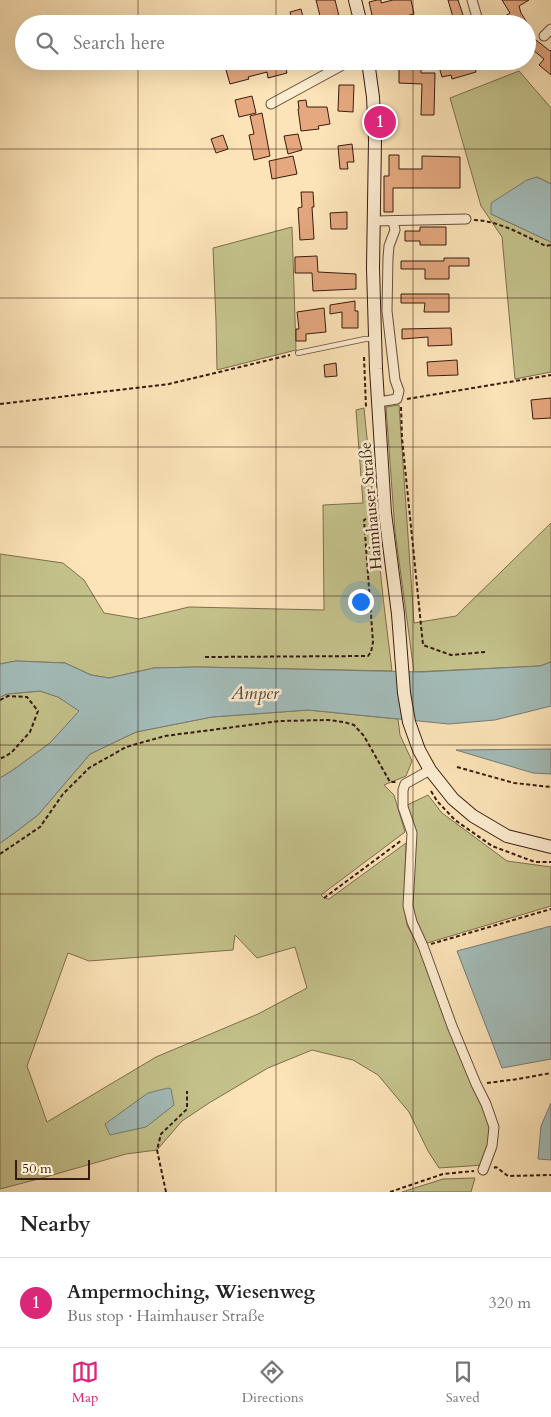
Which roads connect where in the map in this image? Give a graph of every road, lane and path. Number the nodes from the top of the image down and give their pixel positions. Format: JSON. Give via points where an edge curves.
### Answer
{"nodes":[{"id":1,"x":355,"y":0,"type":"edge"},
{"id":2,"x":472,"y":0,"type":"edge"},
{"id":3,"x":359,"y":15,"type":"edge"},
{"id":4,"x":477,"y":15,"type":"edge"},
{"id":5,"x":551,"y":29,"type":"edge"},
{"id":6,"x":544,"y":36,"type":"dead end"},
{"id":7,"x":333,"y":70,"type":"edge"},
{"id":8,"x":369,"y":70,"type":"edge"},
{"id":9,"x":271,"y":104,"type":"dead end"},
{"id":10,"x":466,"y":219,"type":"joint"},
{"id":11,"x":374,"y":221,"type":"junction"},
{"id":12,"x":393,"y":221,"type":"junction"},
{"id":13,"x":551,"y":245,"type":"edge"},
{"id":14,"x":375,"y":338,"type":"junction"},
{"id":15,"x":298,"y":353,"type":"joint"},
{"id":16,"x":551,"y":374,"type":"edge"},
{"id":17,"x":402,"y":399,"type":"junction"},
{"id":18,"x":378,"y":402,"type":"junction"},
{"id":19,"x":0,"y":404,"type":"edge"},
{"id":20,"x":385,"y":512,"type":"junction"},
{"id":21,"x":485,"y":652,"type":"dead end"},
{"id":22,"x":205,"y":657,"type":"dead end"},
{"id":23,"x":0,"y":700,"type":"edge"},
{"id":24,"x":0,"y":759,"type":"edge"},
{"id":25,"x":456,"y":766,"type":"dead end"},
{"id":26,"x":430,"y":770,"type":"junction"},
{"id":27,"x":406,"y":784,"type":"junction"},
{"id":28,"x":551,"y":787,"type":"edge"},
{"id":29,"x":412,"y":833,"type":"junction"},
{"id":30,"x":551,"y":848,"type":"edge"},
{"id":31,"x":0,"y":854,"type":"edge"},
{"id":32,"x":324,"y":898,"type":"dead end"},
{"id":33,"x":551,"y":909,"type":"edge"},
{"id":34,"x":423,"y":946,"type":"junction"},
{"id":35,"x":551,"y":1073,"type":"edge"},
{"id":36,"x":476,"y":1084,"type":"junction"},
{"id":37,"x":187,"y":1092,"type":"dead end"},
{"id":38,"x":483,"y":1170,"type":"junction"},
{"id":39,"x":551,"y":1175,"type":"edge"},
{"id":40,"x":166,"y":1192,"type":"edge"},
{"id":41,"x":390,"y":1192,"type":"edge"}],
"edges":[{"from":1,"to":3,"type":"main road"},
{"from":2,"to":4,"type":"street"},
{"from":5,"to":6,"type":"street"},
{"from":7,"to":9,"type":"street"},
{"from":8,"to":11,"type":"main road","name":"Haimhauser Straße","via":[[375,140]]},
{"from":10,"to":12,"type":"street"},
{"from":10,"to":13,"type":"path","via":[[501,224],[546,246]]},
{"from":11,"to":12,"type":"street"},
{"from":11,"to":14,"type":"main road","name":"Haimhauser Straße"},
{"from":12,"to":17,"type":"street","via":[[395,230],[388,258],[388,327],[395,380]]},
{"from":14,"to":15,"type":"lane"},
{"from":14,"to":18,"type":"main road","name":"Haimhauser Straße"},
{"from":15,"to":19,"type":"path","via":[[169,384]]},
{"from":16,"to":17,"type":"path"},
{"from":17,"to":18,"type":"street"},
{"from":17,"to":21,"type":"path","via":[[402,438],[423,645],[451,655]]},
{"from":18,"to":20,"type":"main road","name":"Haimhauser Straße"},
{"from":20,"to":22,"type":"path","via":[[364,520],[373,642],[368,656]]},
{"from":20,"to":26,"type":"main road","name":"Haimhauser Straße","via":[[409,722]]},
{"from":23,"to":24,"type":"path","via":[[8,696],[27,697],[38,711],[30,732],[11,753]]},
{"from":25,"to":28,"type":"path","via":[[514,783]]},
{"from":26,"to":27,"type":"street"},
{"from":26,"to":30,"type":"main road","name":"Haimhauser Straße","via":[[453,799],[473,816],[508,836]]},
{"from":27,"to":29,"type":"street","via":[[403,807]]},
{"from":27,"to":31,"type":"path","via":[[390,782],[364,736],[354,724],[344,722],[280,721],[165,736],[126,747],[89,768],[63,794],[40,828]]},
{"from":29,"to":32,"type":"path"},
{"from":29,"to":34,"type":"street","via":[[408,906]]},
{"from":33,"to":34,"type":"path"},
{"from":34,"to":36,"type":"street"},
{"from":35,"to":36,"type":"path"},
{"from":36,"to":38,"type":"street","via":[[494,1127],[492,1146]]},
{"from":37,"to":40,"type":"path","via":[[187,1110],[161,1134],[157,1150]]},
{"from":38,"to":39,"type":"path","via":[[496,1167],[508,1176]]},
{"from":38,"to":41,"type":"path","via":[[443,1174]]}]}
